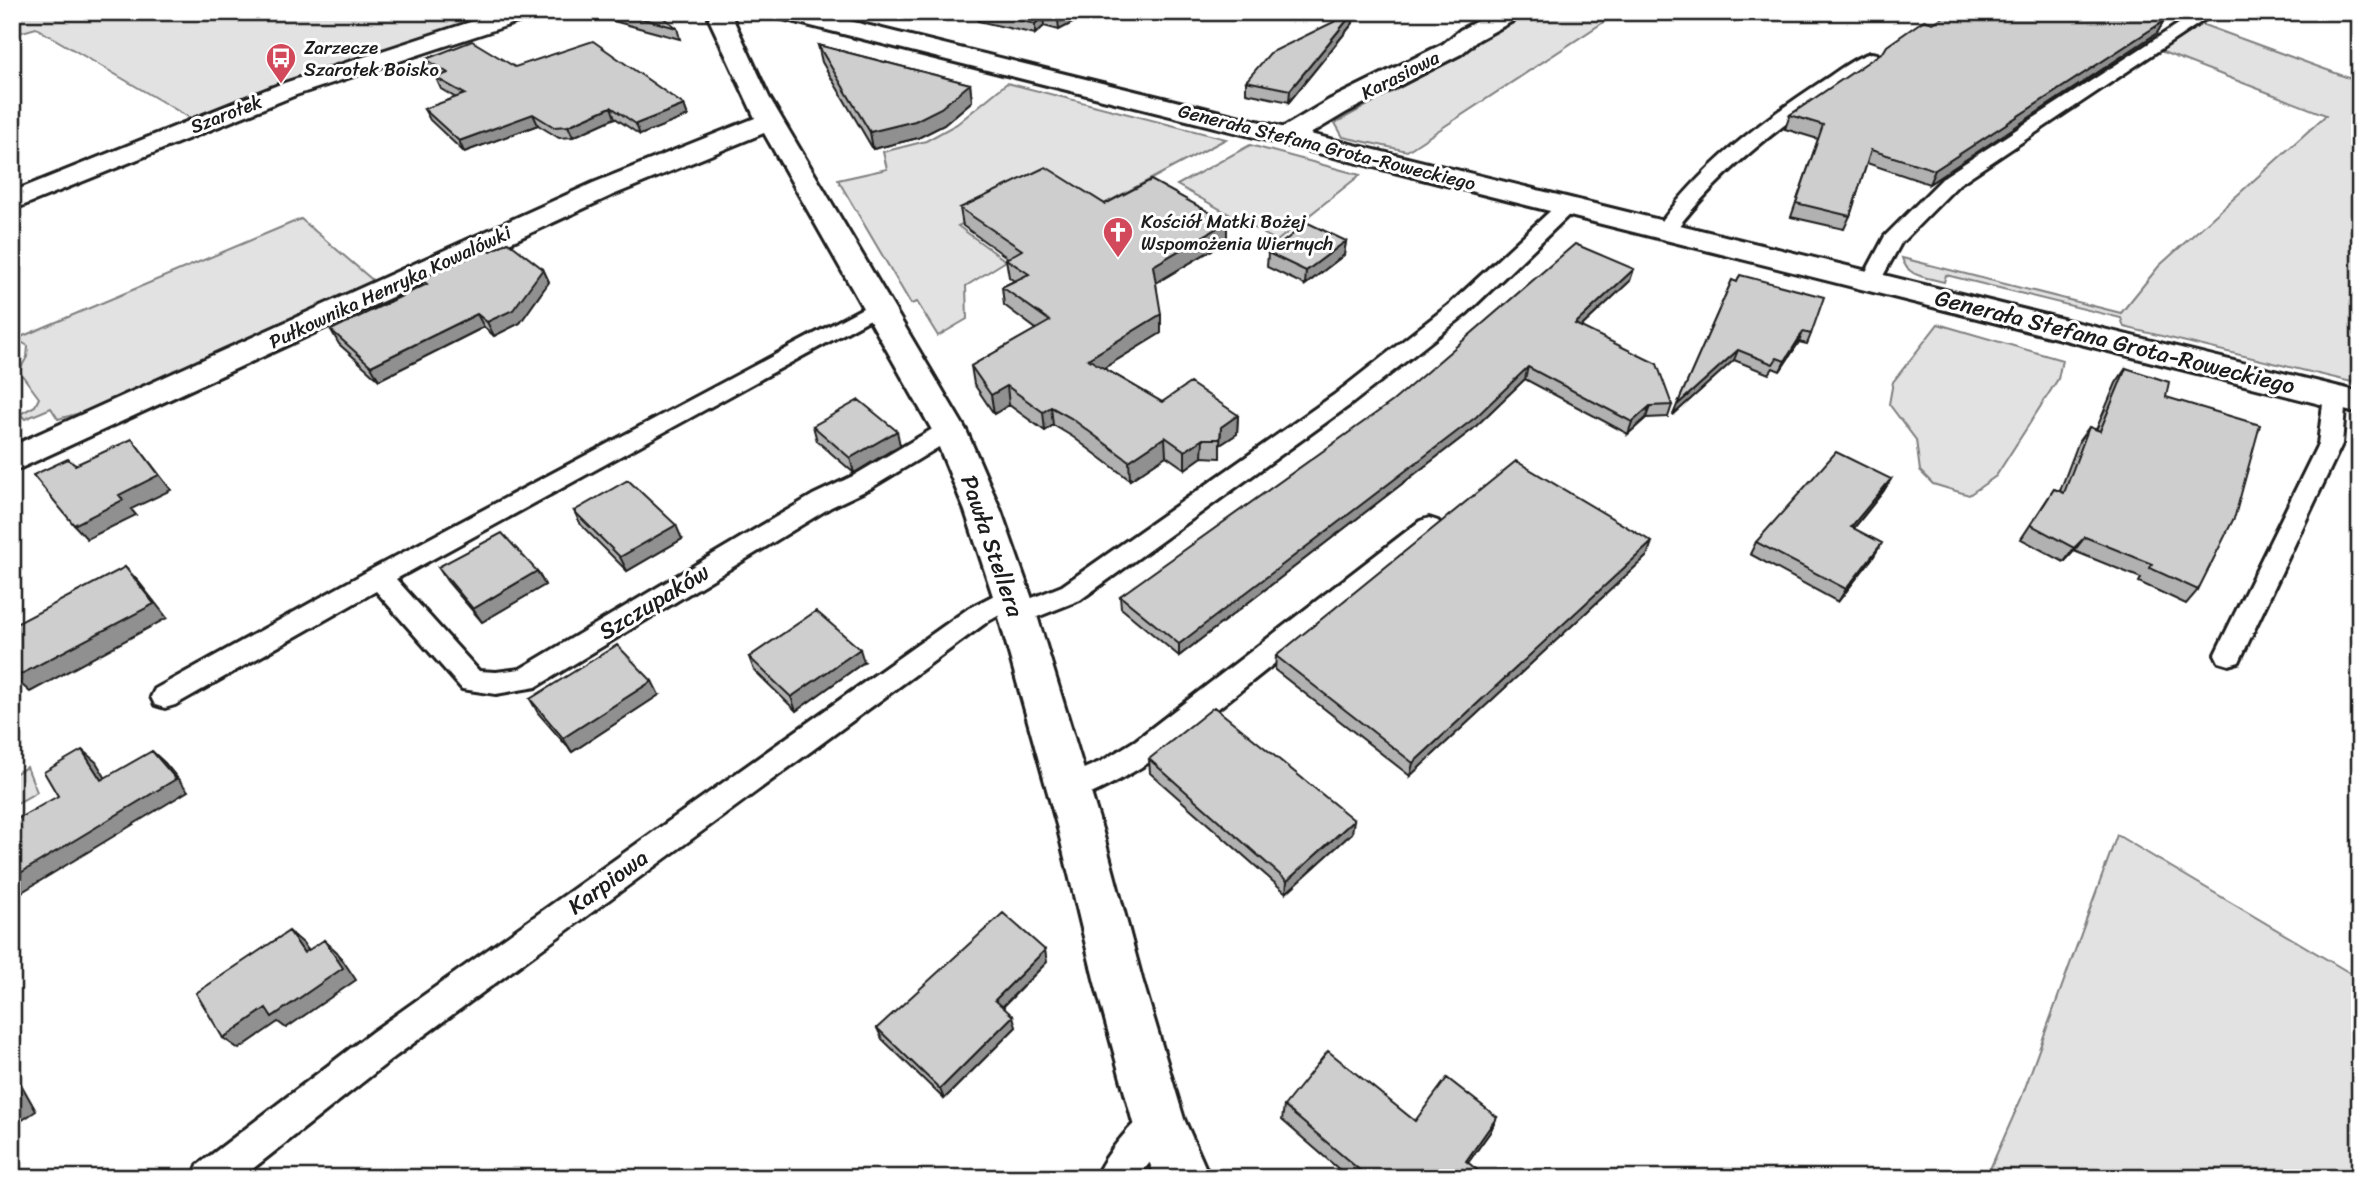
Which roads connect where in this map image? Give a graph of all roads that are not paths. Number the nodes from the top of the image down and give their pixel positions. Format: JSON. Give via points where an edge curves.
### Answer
{"nodes":[{"id":1,"x":525,"y":12,"type":"edge"},
{"id":2,"x":723,"y":12,"type":"edge"},
{"id":3,"x":782,"y":12,"type":"edge"},
{"id":4,"x":1512,"y":12,"type":"edge"},
{"id":5,"x":2208,"y":12,"type":"edge"},
{"id":6,"x":1871,"y":58,"type":"edge"},
{"id":7,"x":770,"y":121,"type":"junction"},
{"id":8,"x":1286,"y":137,"type":"junction"},
{"id":9,"x":12,"y":202,"type":"edge"},
{"id":10,"x":1567,"y":206,"type":"junction"},
{"id":11,"x":1665,"y":231,"type":"junction"},
{"id":12,"x":1871,"y":281,"type":"junction"},
{"id":13,"x":878,"y":306,"type":"junction"},
{"id":14,"x":2347,"y":400,"type":"edge"},
{"id":15,"x":949,"y":430,"type":"junction"},
{"id":16,"x":12,"y":460,"type":"edge"},
{"id":17,"x":1429,"y":527,"type":"dead end"},
{"id":18,"x":379,"y":578,"type":"junction"},
{"id":19,"x":1014,"y":605,"type":"junction"},
{"id":20,"x":2229,"y":654,"type":"dead end"},
{"id":21,"x":165,"y":697,"type":"dead end"},
{"id":22,"x":1068,"y":789,"type":"junction"},
{"id":23,"x":1159,"y":1123,"type":"junction"},
{"id":24,"x":211,"y":1178,"type":"edge"},
{"id":25,"x":1113,"y":1178,"type":"edge"},
{"id":26,"x":1183,"y":1178,"type":"edge"}],
"edges":[{"from":1,"to":9,"type":"street","name":"Szarotek","via":[[299,86]]},
{"from":2,"to":7,"type":"street","name":"Pawła Stellera","via":[[721,19]]},
{"from":3,"to":8,"type":"street","name":"Generała Stefana Grota-Roweckiego"},
{"from":4,"to":8,"type":"street","name":"Karasiowa"},
{"from":5,"to":12,"type":"lane","via":[[1952,180],[1892,240]]},
{"from":6,"to":11,"type":"lane","via":[[1753,138],[1681,208]]},
{"from":7,"to":13,"type":"street","name":"Pawła Stellera"},
{"from":7,"to":16,"type":"street","name":"Pułkownika Henryka Kowalówki","via":[[603,189]]},
{"from":8,"to":10,"type":"street","name":"Generała Stefana Grota-Roweckiego"},
{"from":10,"to":11,"type":"street","name":"Generała Stefana Grota-Roweckiego"},
{"from":10,"to":19,"type":"lane","via":[[1458,309],[1342,400],[1071,593]]},
{"from":11,"to":12,"type":"street","name":"Generała Stefana Grota-Roweckiego"},
{"from":12,"to":14,"type":"street","name":"Generała Stefana Grota-Roweckiego"},
{"from":13,"to":15,"type":"street","name":"Pawła Stellera"},
{"from":13,"to":18,"type":"lane"},
{"from":14,"to":20,"type":"lane"},
{"from":15,"to":18,"type":"lane","name":"Szczupaków","via":[[862,482],[822,500],[526,679],[472,681]]},
{"from":15,"to":19,"type":"street","name":"Pawła Stellera","via":[[983,511]]},
{"from":17,"to":22,"type":"lane","via":[[1146,750]]},
{"from":18,"to":21,"type":"lane"},
{"from":19,"to":22,"type":"street","name":"Pawła Stellera"},
{"from":19,"to":24,"type":"lane","name":"Karpiowa","via":[[978,615],[384,1044]]},
{"from":22,"to":23,"type":"street","name":"Pawła Stellera"},
{"from":23,"to":25,"type":"lane"},
{"from":23,"to":26,"type":"street","name":"Pawła Stellera"}]}
